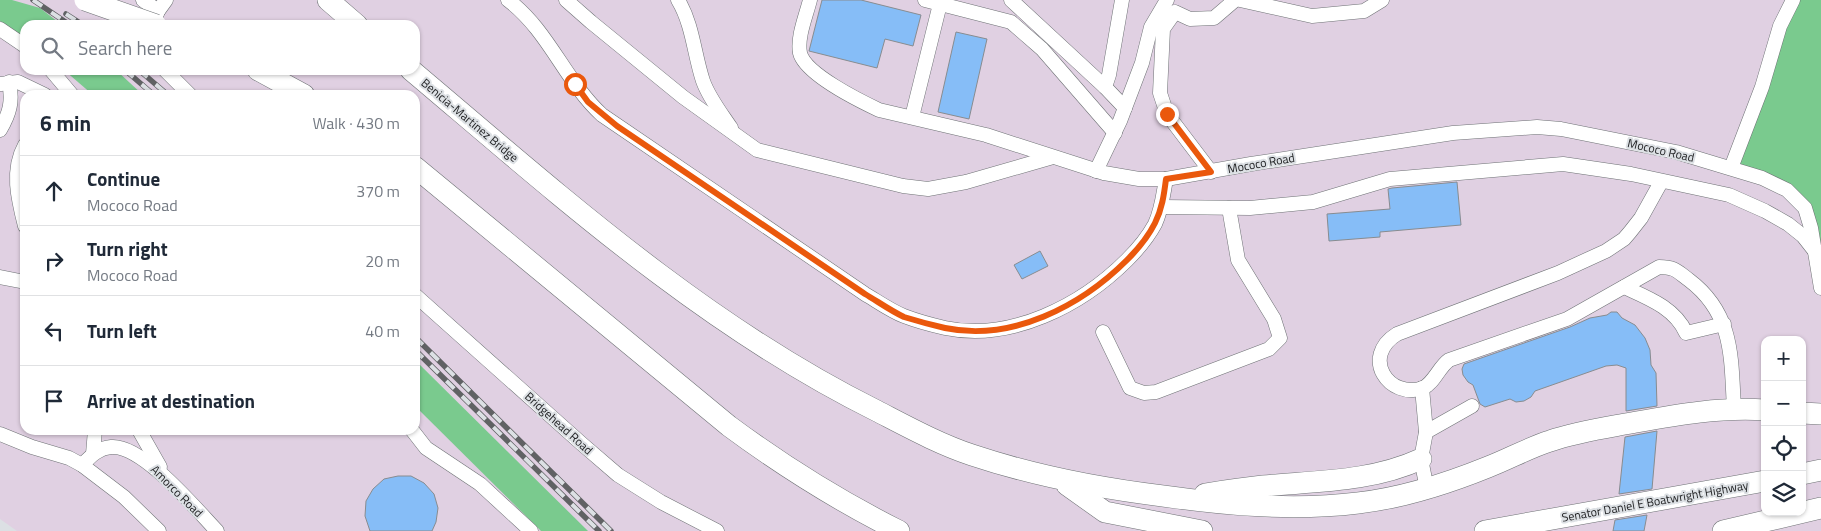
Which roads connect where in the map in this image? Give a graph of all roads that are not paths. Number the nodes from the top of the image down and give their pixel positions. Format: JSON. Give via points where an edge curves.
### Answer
{"nodes":[{"id":1,"x":84,"y":0,"type":"edge"},
{"id":2,"x":144,"y":0,"type":"edge"},
{"id":3,"x":328,"y":0,"type":"edge"},
{"id":4,"x":508,"y":0,"type":"edge"},
{"id":5,"x":566,"y":0,"type":"edge"},
{"id":6,"x":678,"y":0,"type":"edge"},
{"id":7,"x":810,"y":0,"type":"edge"},
{"id":8,"x":925,"y":0,"type":"edge"},
{"id":9,"x":1011,"y":0,"type":"edge"},
{"id":10,"x":1122,"y":0,"type":"edge"},
{"id":11,"x":1167,"y":0,"type":"edge"},
{"id":12,"x":1235,"y":0,"type":"edge"},
{"id":13,"x":1240,"y":0,"type":"edge"},
{"id":14,"x":1382,"y":0,"type":"edge"},
{"id":15,"x":1793,"y":0,"type":"edge"},
{"id":16,"x":940,"y":4,"type":"junction"},
{"id":17,"x":1292,"y":6,"type":"edge"},
{"id":18,"x":158,"y":15,"type":"edge"},
{"id":19,"x":351,"y":20,"type":"edge"},
{"id":20,"x":0,"y":29,"type":"edge"},
{"id":21,"x":20,"y":43,"type":"edge"},
{"id":22,"x":55,"y":75,"type":"edge"},
{"id":23,"x":170,"y":75,"type":"edge"},
{"id":24,"x":267,"y":75,"type":"edge"},
{"id":25,"x":417,"y":75,"type":"edge"},
{"id":26,"x":4,"y":83,"type":"edge"},
{"id":27,"x":1105,"y":86,"type":"junction"},
{"id":28,"x":36,"y":90,"type":"edge"},
{"id":29,"x":68,"y":90,"type":"edge"},
{"id":30,"x":185,"y":90,"type":"edge"},
{"id":31,"x":295,"y":90,"type":"edge"},
{"id":32,"x":1125,"y":108,"type":"junction"},
{"id":33,"x":912,"y":117,"type":"junction"},
{"id":34,"x":0,"y":130,"type":"edge"},
{"id":35,"x":1115,"y":133,"type":"junction"},
{"id":36,"x":739,"y":138,"type":"junction"},
{"id":37,"x":20,"y":154,"type":"edge"},
{"id":38,"x":1053,"y":157,"type":"junction"},
{"id":39,"x":1731,"y":168,"type":"junction"},
{"id":40,"x":420,"y":171,"type":"edge"},
{"id":41,"x":1096,"y":171,"type":"junction"},
{"id":42,"x":1211,"y":172,"type":"junction"},
{"id":43,"x":1166,"y":179,"type":"junction"},
{"id":44,"x":1661,"y":182,"type":"junction"},
{"id":45,"x":20,"y":201,"type":"edge"},
{"id":46,"x":1162,"y":207,"type":"junction"},
{"id":47,"x":1229,"y":208,"type":"junction"},
{"id":48,"x":1814,"y":250,"type":"junction"},
{"id":49,"x":0,"y":277,"type":"edge"},
{"id":50,"x":20,"y":281,"type":"edge"},
{"id":51,"x":1624,"y":287,"type":"junction"},
{"id":52,"x":1821,"y":288,"type":"edge"},
{"id":53,"x":420,"y":299,"type":"edge"},
{"id":54,"x":1724,"y":324,"type":"junction"},
{"id":55,"x":1103,"y":332,"type":"dead end"},
{"id":56,"x":1422,"y":388,"type":"junction"},
{"id":57,"x":1472,"y":406,"type":"dead end"},
{"id":58,"x":1734,"y":409,"type":"junction"},
{"id":59,"x":1761,"y":410,"type":"edge"},
{"id":60,"x":1806,"y":413,"type":"edge"},
{"id":61,"x":1821,"y":414,"type":"edge"},
{"id":62,"x":1426,"y":432,"type":"junction"},
{"id":63,"x":0,"y":434,"type":"edge"},
{"id":64,"x":95,"y":435,"type":"edge"},
{"id":65,"x":142,"y":435,"type":"edge"},
{"id":66,"x":416,"y":435,"type":"edge"},
{"id":67,"x":93,"y":454,"type":"junction"},
{"id":68,"x":1421,"y":459,"type":"junction"},
{"id":69,"x":82,"y":465,"type":"junction"},
{"id":70,"x":1821,"y":470,"type":"edge"},
{"id":71,"x":1806,"y":473,"type":"edge"},
{"id":72,"x":168,"y":480,"type":"junction"},
{"id":73,"x":1061,"y":480,"type":"junction"},
{"id":74,"x":1761,"y":482,"type":"edge"},
{"id":75,"x":1427,"y":488,"type":"junction"},
{"id":76,"x":1177,"y":498,"type":"junction"},
{"id":77,"x":1821,"y":508,"type":"edge"},
{"id":78,"x":1138,"y":519,"type":"junction"},
{"id":79,"x":159,"y":531,"type":"edge"},
{"id":80,"x":217,"y":531,"type":"edge"},
{"id":81,"x":531,"y":531,"type":"edge"},
{"id":82,"x":717,"y":531,"type":"edge"},
{"id":83,"x":899,"y":531,"type":"edge"},
{"id":84,"x":1158,"y":531,"type":"edge"},
{"id":85,"x":1202,"y":531,"type":"edge"},
{"id":86,"x":1485,"y":531,"type":"edge"},
{"id":87,"x":1722,"y":531,"type":"edge"}],
"edges":[{"from":1,"to":18,"type":"highway","bridge":true},
{"from":2,"to":18,"type":"street"},
{"from":3,"to":19,"type":"highway"},
{"from":4,"to":46,"type":"street","via":[[536,26],[588,102],[602,115],[865,294],[904,316],[946,328],[971,330],[1026,323],[1056,312],[1088,294],[1115,272],[1146,238]]},
{"from":5,"to":36,"type":"street","via":[[683,97]]},
{"from":6,"to":36,"type":"street","via":[[689,26],[703,82]]},
{"from":7,"to":33,"type":"street","name":"Mococo Road","via":[[800,38],[804,63],[864,103]]},
{"from":8,"to":16,"type":"street"},
{"from":9,"to":27,"type":"street"},
{"from":10,"to":27,"type":"street"},
{"from":11,"to":32,"type":"street","via":[[1152,27]]},
{"from":12,"to":42,"type":"street","via":[[1214,18],[1190,19],[1175,12],[1163,29],[1160,93],[1167,114]]},
{"from":13,"to":17,"type":"street"},
{"from":14,"to":17,"type":"street","via":[[1364,11],[1312,16]]},
{"from":15,"to":39,"type":"street","via":[[1780,26],[1762,87]]},
{"from":16,"to":33,"type":"street"},
{"from":16,"to":35,"type":"street","via":[[1011,22],[1042,49]]},
{"from":20,"to":21,"type":"street"},
{"from":22,"to":29,"type":"street"},
{"from":23,"to":30,"type":"street"},
{"from":24,"to":31,"type":"highway"},
{"from":25,"to":73,"type":"highway","name":"Benicia-Martinez Bridge","via":[[618,243],[689,297],[787,361],[864,405],[970,454]]},
{"from":26,"to":28,"type":"street","via":[[18,82]]},
{"from":26,"to":34,"type":"street","via":[[12,94],[11,107]]},
{"from":27,"to":32,"type":"street"},
{"from":32,"to":35,"type":"street"},
{"from":33,"to":38,"type":"street","name":"Mococo Road","via":[[986,135]]},
{"from":35,"to":41,"type":"street"},
{"from":36,"to":38,"type":"street","via":[[757,150],[778,156],[928,189],[966,182]]},
{"from":37,"to":45,"type":"street","via":[[16,172]]},
{"from":38,"to":41,"type":"street","name":"Mococo Road"},
{"from":39,"to":42,"type":"street","name":"Mococo Road","via":[[1676,152],[1537,127],[1453,133]]},
{"from":39,"to":48,"type":"street","name":"Mococo Road","via":[[1787,190],[1805,208]]},
{"from":40,"to":83,"type":"highway","via":[[729,426],[826,492]]},
{"from":41,"to":43,"type":"street","name":"Mococo Road"},
{"from":42,"to":43,"type":"street","name":"Mococo Road"},
{"from":43,"to":46,"type":"street"},
{"from":44,"to":47,"type":"street","via":[[1563,164],[1390,179],[1313,202]]},
{"from":44,"to":48,"type":"street","via":[[1729,195],[1766,211],[1788,224]]},
{"from":44,"to":56,"type":"street","via":[[1630,232],[1606,251],[1558,273],[1391,337],[1379,354],[1383,374],[1398,387]]},
{"from":46,"to":47,"type":"street"},
{"from":47,"to":55,"type":"street","via":[[1238,260],[1274,319],[1280,338],[1269,349],[1156,392],[1144,393],[1130,388]]},
{"from":48,"to":52,"type":"street","name":"Mococo Road"},
{"from":49,"to":50,"type":"street"},
{"from":51,"to":54,"type":"street","via":[[1659,304],[1681,322],[1686,333]]},
{"from":51,"to":54,"type":"street","via":[[1659,267],[1671,267],[1696,286]]},
{"from":51,"to":56,"type":"street","via":[[1567,318],[1449,360]]},
{"from":53,"to":82,"type":"street","name":"Bridgehead Road","via":[[618,475]]},
{"from":54,"to":58,"type":"street","via":[[1731,356]]},
{"from":56,"to":62,"type":"street"},
{"from":57,"to":62,"type":"street"},
{"from":58,"to":59,"type":"highway"},
{"from":58,"to":75,"type":"highway","via":[[1686,413],[1564,436]]},
{"from":60,"to":61,"type":"highway"},
{"from":62,"to":68,"type":"street"},
{"from":63,"to":69,"type":"street"},
{"from":64,"to":67,"type":"street"},
{"from":65,"to":72,"type":"street"},
{"from":66,"to":81,"type":"street","via":[[426,448],[480,484]]},
{"from":67,"to":69,"type":"street","name":"Amorco Road"},
{"from":67,"to":72,"type":"street","name":"Amorco Road","via":[[111,446],[120,447],[149,463]]},
{"from":68,"to":75,"type":"street"},
{"from":68,"to":76,"type":"highway","via":[[1340,480],[1261,486]]},
{"from":69,"to":79,"type":"street","via":[[124,497]]},
{"from":70,"to":71,"type":"highway"},
{"from":72,"to":80,"type":"street","name":"Amorco Road"},
{"from":73,"to":76,"type":"highway"},
{"from":73,"to":78,"type":"highway","via":[[1105,512]]},
{"from":74,"to":86,"type":"highway","name":"Senator Daniel E Boatwright Highway"},
{"from":75,"to":76,"type":"highway","via":[[1380,500],[1322,506],[1254,506]]},
{"from":77,"to":87,"type":"highway"},
{"from":78,"to":84,"type":"highway"},
{"from":78,"to":85,"type":"highway"}]}
